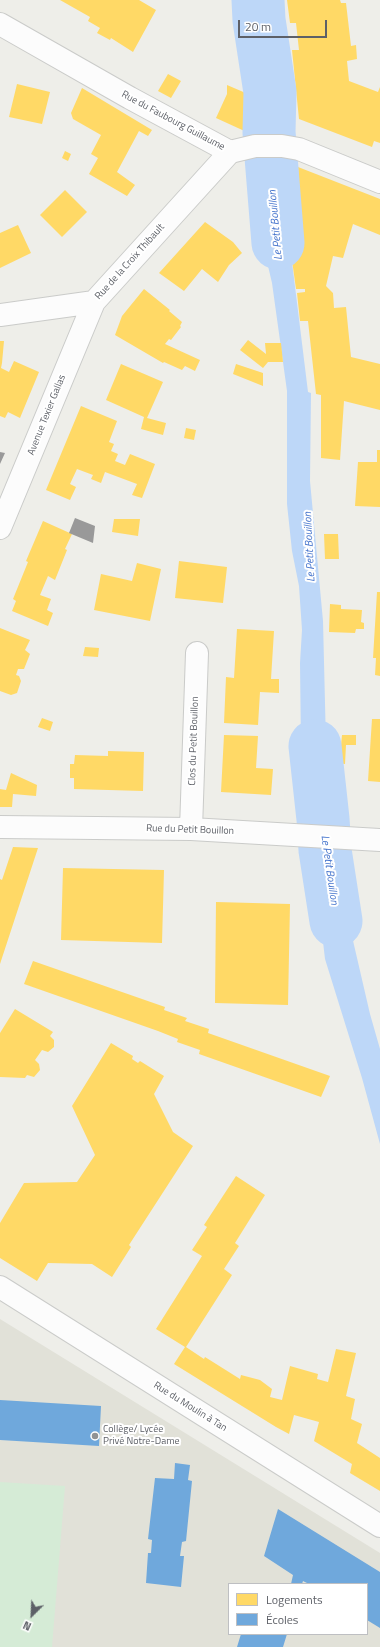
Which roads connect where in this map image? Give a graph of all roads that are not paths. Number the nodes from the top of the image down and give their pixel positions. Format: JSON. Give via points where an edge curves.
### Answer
{"nodes":[{"id":1,"x":0,"y":24,"type":"edge"},
{"id":2,"x":230,"y":152,"type":"junction"},
{"id":3,"x":380,"y":182,"type":"edge"},
{"id":4,"x":94,"y":302,"type":"junction"},
{"id":5,"x":0,"y":315,"type":"edge"},
{"id":6,"x":0,"y":528,"type":"edge"},
{"id":7,"x":197,"y":653,"type":"dead end"},
{"id":8,"x":0,"y":827,"type":"edge"},
{"id":9,"x":191,"y":829,"type":"junction"},
{"id":10,"x":380,"y":840,"type":"edge"},
{"id":11,"x":0,"y":1287,"type":"edge"},
{"id":12,"x":380,"y":1526,"type":"edge"}],
"edges":[{"from":1,"to":2,"type":"street","name":"Rue du Faubourg Guillaume","via":[[136,102]]},
{"from":2,"to":3,"type":"street","name":"Rue du Faubourg Guillaume","via":[[255,146],[299,149]]},
{"from":2,"to":4,"type":"street","name":"Rue de la Croix Thibault"},
{"from":4,"to":5,"type":"street","name":"Rue de la Croix Thibault"},
{"from":4,"to":6,"type":"street","name":"Avenue Texier Gallas"},
{"from":7,"to":9,"type":"street","name":"Clos du Petit Bouillon"},
{"from":8,"to":9,"type":"street","name":"Rue du Petit Bouillon"},
{"from":9,"to":10,"type":"street","name":"Rue du Petit Bouillon"},
{"from":11,"to":12,"type":"street","name":"Rue du Moulin à Tan"}]}
